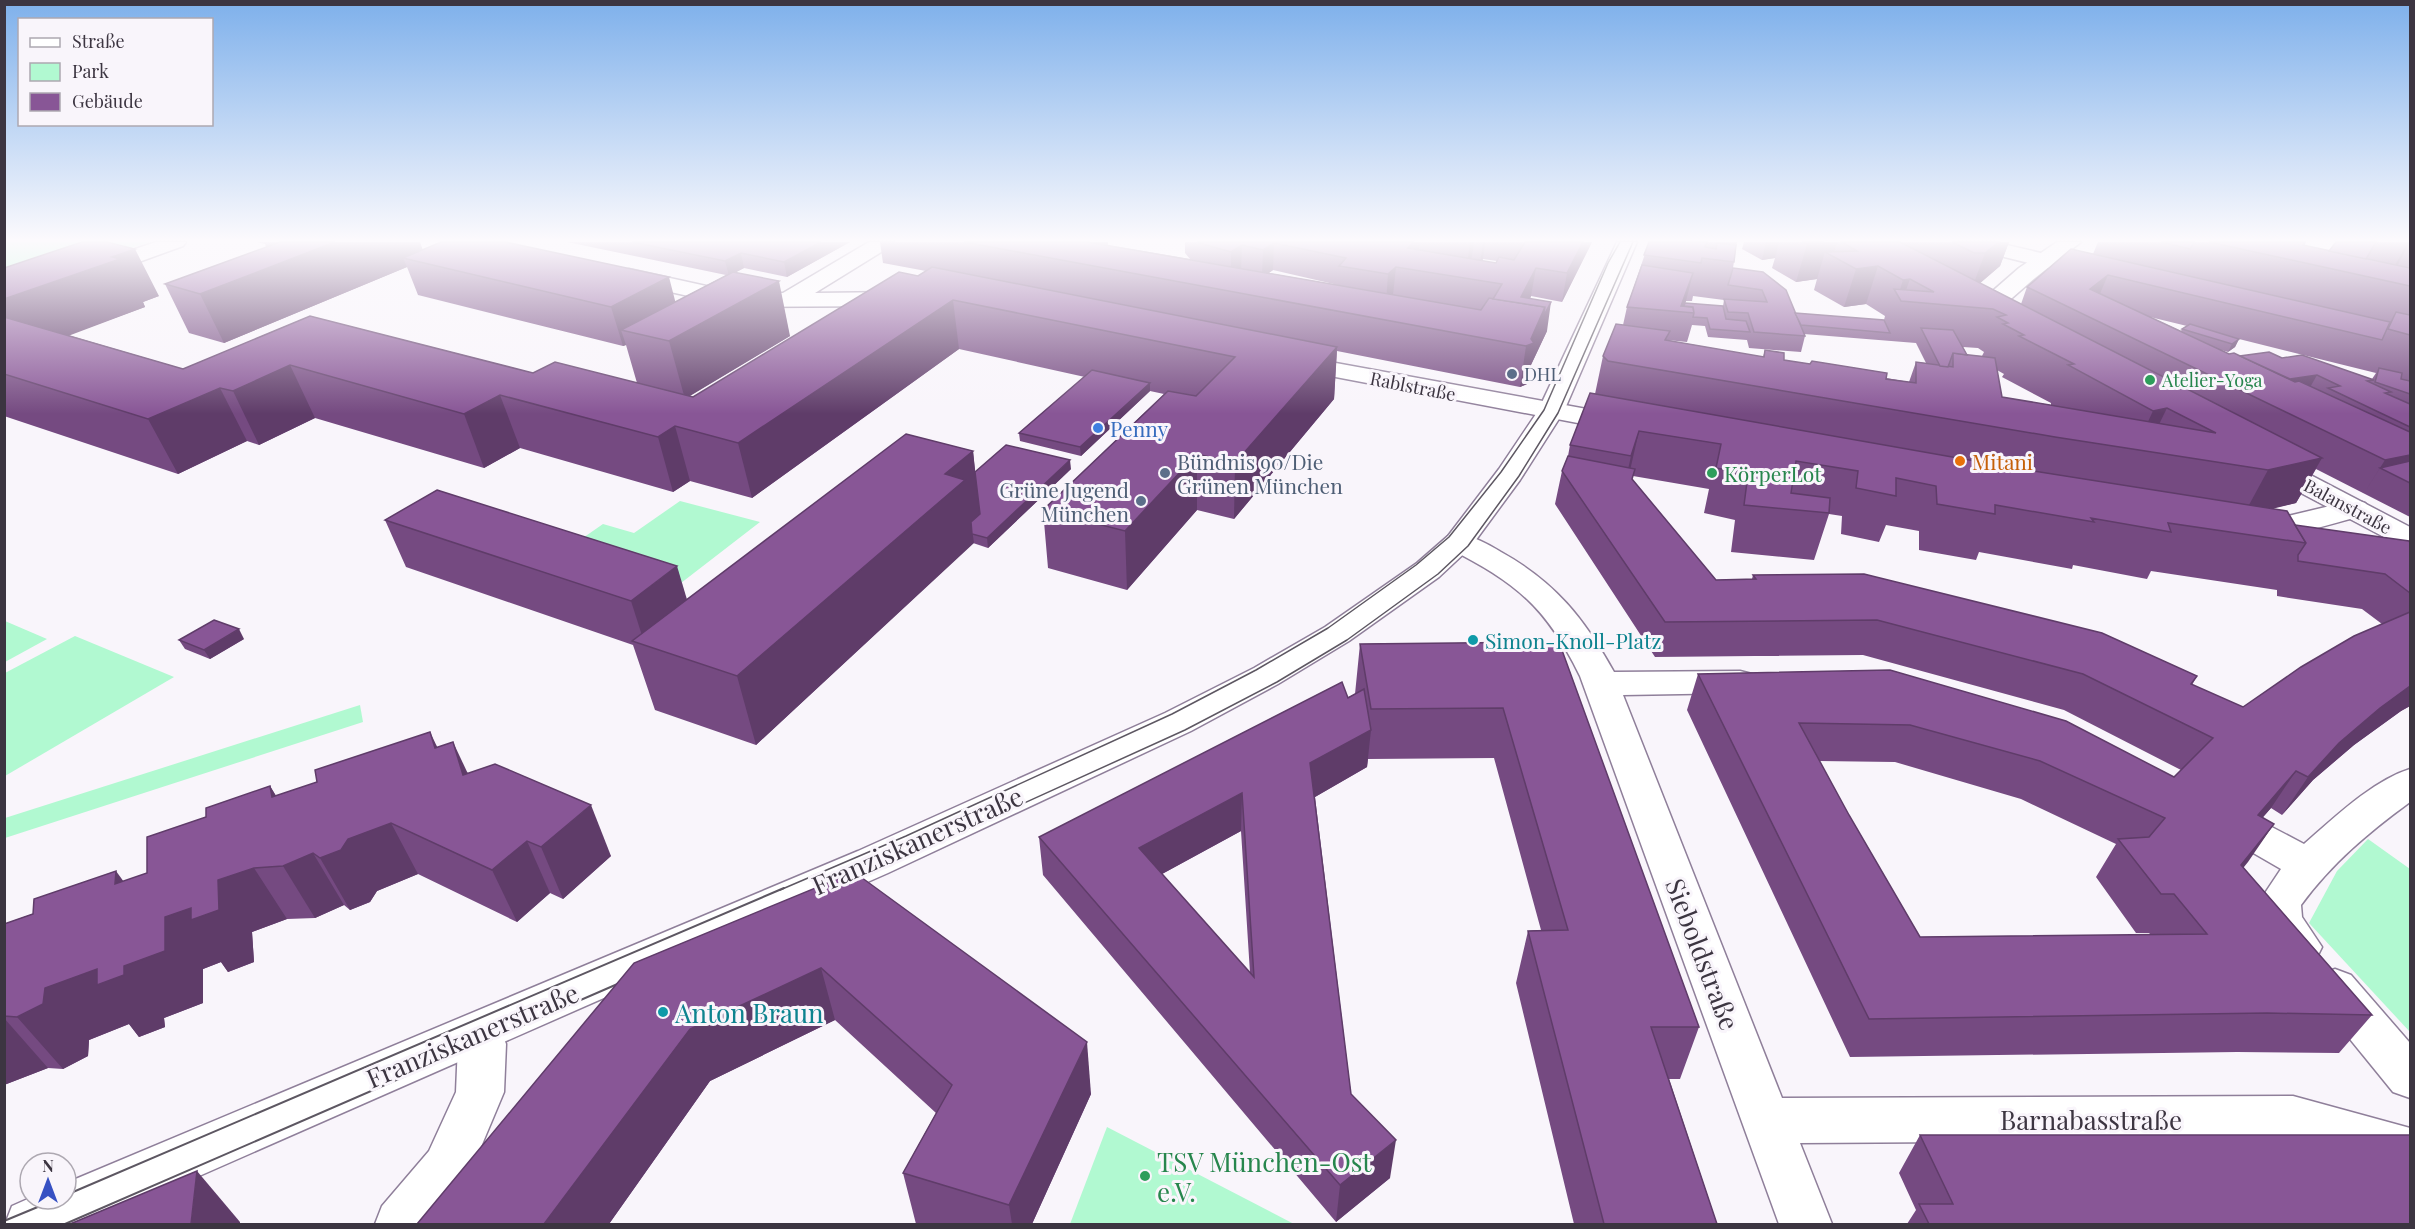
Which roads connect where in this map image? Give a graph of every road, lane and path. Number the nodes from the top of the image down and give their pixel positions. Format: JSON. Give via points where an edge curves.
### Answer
{"nodes":[{"id":1,"x":735,"y":299,"type":"edge"},
{"id":2,"x":789,"y":299,"type":"edge"},
{"id":3,"x":900,"y":299,"type":"edge"},
{"id":4,"x":1601,"y":299,"type":"edge"},
{"id":5,"x":1999,"y":299,"type":"edge"},
{"id":6,"x":786,"y":301,"type":"junction"},
{"id":7,"x":1981,"y":315,"type":"edge"},
{"id":8,"x":1273,"y":359,"type":"edge"},
{"id":9,"x":1551,"y":411,"type":"junction"},
{"id":10,"x":1650,"y":429,"type":"edge"},
{"id":11,"x":2248,"y":454,"type":"edge"},
{"id":12,"x":2355,"y":509,"type":"junction"},
{"id":13,"x":2225,"y":527,"type":"edge"},
{"id":14,"x":2410,"y":539,"type":"edge"},
{"id":15,"x":1459,"y":542,"type":"junction"},
{"id":16,"x":1774,"y":682,"type":"edge"},
{"id":17,"x":1601,"y":684,"type":"junction"},
{"id":18,"x":2410,"y":783,"type":"edge"},
{"id":19,"x":2250,"y":833,"type":"edge"},
{"id":20,"x":2308,"y":865,"type":"junction"},
{"id":21,"x":479,"y":1032,"type":"junction"},
{"id":22,"x":2410,"y":1077,"type":"edge"},
{"id":23,"x":1767,"y":1121,"type":"junction"},
{"id":24,"x":2410,"y":1151,"type":"edge"},
{"id":25,"x":31,"y":1224,"type":"edge"},
{"id":26,"x":401,"y":1224,"type":"edge"},
{"id":27,"x":1805,"y":1224,"type":"edge"}],
"edges":[{"from":1,"to":6,"type":"street"},
{"from":2,"to":6,"type":"street"},
{"from":3,"to":6,"type":"street"},
{"from":4,"to":9,"type":"street","name":"Franziskanerstraße"},
{"from":5,"to":7,"type":"street"},
{"from":8,"to":9,"type":"street","name":"Rablstraße"},
{"from":9,"to":10,"type":"street","name":"Rablstraße"},
{"from":9,"to":15,"type":"street","name":"Franziskanerstraße"},
{"from":11,"to":12,"type":"street","name":"Balanstraße"},
{"from":12,"to":13,"type":"street","via":[[2269,528]]},
{"from":12,"to":14,"type":"street","name":"Balanstraße"},
{"from":15,"to":17,"type":"street","via":[[1491,557],[1556,609],[1578,638]]},
{"from":15,"to":21,"type":"street","name":"Franziskanerstraße","via":[[1428,570],[1337,634],[1178,722],[873,862]]},
{"from":16,"to":17,"type":"street"},
{"from":17,"to":23,"type":"street","name":"Sieboldstraße"},
{"from":18,"to":20,"type":"street","via":[[2357,820]]},
{"from":19,"to":20,"type":"street"},
{"from":20,"to":22,"type":"street","via":[[2280,902],[2281,921]]},
{"from":21,"to":25,"type":"street","name":"Franziskanerstraße"},
{"from":21,"to":26,"type":"street","via":[[480,1092],[447,1168]]},
{"from":23,"to":24,"type":"street","name":"Barnabasstraße","via":[[2293,1118]]},
{"from":23,"to":27,"type":"street","name":"Sieboldstraße"}]}
